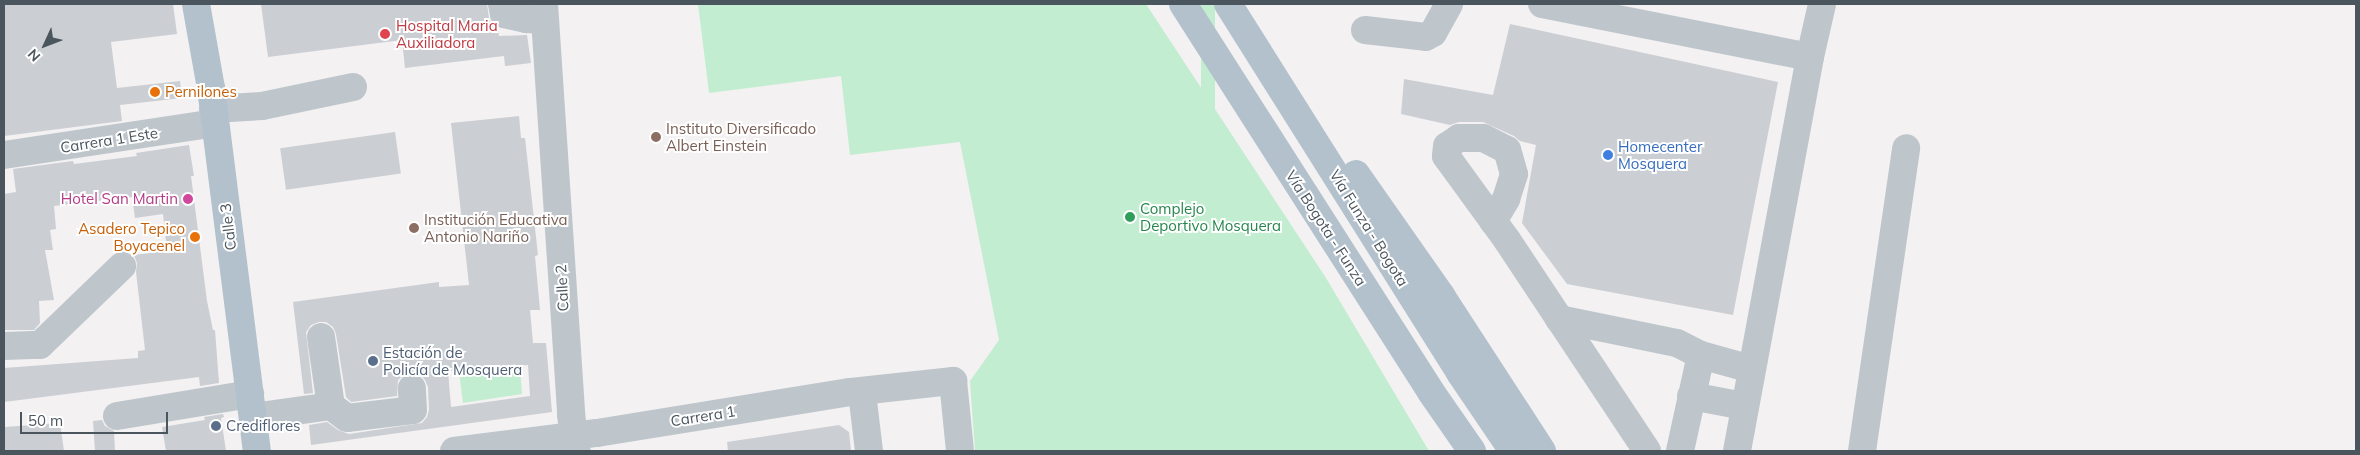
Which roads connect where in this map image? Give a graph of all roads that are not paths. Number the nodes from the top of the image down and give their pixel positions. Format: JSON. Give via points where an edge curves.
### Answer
{"nodes":[{"id":1,"x":196,"y":4,"type":"edge"},
{"id":2,"x":502,"y":4,"type":"edge"},
{"id":3,"x":1183,"y":4,"type":"edge"},
{"id":4,"x":1228,"y":4,"type":"edge"},
{"id":5,"x":1449,"y":4,"type":"edge"},
{"id":6,"x":1542,"y":4,"type":"edge"},
{"id":7,"x":1822,"y":4,"type":"edge"},
{"id":8,"x":544,"y":12,"type":"edge"},
{"id":9,"x":1365,"y":30,"type":"dead end"},
{"id":10,"x":1248,"y":34,"type":"junction"},
{"id":11,"x":1810,"y":57,"type":"junction"},
{"id":12,"x":353,"y":87,"type":"dead end"},
{"id":13,"x":214,"y":116,"type":"junction"},
{"id":14,"x":1906,"y":148,"type":"dead end"},
{"id":15,"x":4,"y":155,"type":"edge"},
{"id":16,"x":1493,"y":221,"type":"dead end"},
{"id":17,"x":122,"y":266,"type":"dead end"},
{"id":18,"x":1559,"y":319,"type":"junction"},
{"id":19,"x":1600,"y":326,"type":"junction"},
{"id":20,"x":321,"y":337,"type":"dead end"},
{"id":21,"x":4,"y":346,"type":"edge"},
{"id":22,"x":1581,"y":352,"type":"junction"},
{"id":23,"x":1701,"y":355,"type":"junction"},
{"id":24,"x":1751,"y":369,"type":"junction"},
{"id":25,"x":412,"y":388,"type":"dead end"},
{"id":26,"x":862,"y":393,"type":"junction"},
{"id":27,"x":1691,"y":396,"type":"junction"},
{"id":28,"x":251,"y":405,"type":"junction"},
{"id":29,"x":330,"y":406,"type":"junction"},
{"id":30,"x":1744,"y":406,"type":"junction"},
{"id":31,"x":117,"y":416,"type":"dead end"},
{"id":32,"x":576,"y":443,"type":"edge"},
{"id":33,"x":256,"y":451,"type":"edge"},
{"id":34,"x":454,"y":451,"type":"edge"},
{"id":35,"x":869,"y":451,"type":"edge"},
{"id":36,"x":960,"y":451,"type":"edge"},
{"id":37,"x":1472,"y":451,"type":"edge"},
{"id":38,"x":1513,"y":451,"type":"edge"},
{"id":39,"x":1542,"y":451,"type":"edge"},
{"id":40,"x":1646,"y":451,"type":"edge"},
{"id":41,"x":1680,"y":451,"type":"edge"},
{"id":42,"x":1737,"y":451,"type":"edge"},
{"id":43,"x":1862,"y":451,"type":"edge"}],
"edges":[{"from":1,"to":13,"type":"main road","name":"Calle 3"},
{"from":2,"to":8,"type":"street","via":[[504,14],[526,20]]},
{"from":3,"to":37,"type":"main road","name":"Vía Bogota - Funza"},
{"from":4,"to":10,"type":"main road","name":"Vía Funza - Bogota"},
{"from":5,"to":9,"type":"street","via":[[1433,33],[1426,37]]},
{"from":6,"to":11,"type":"street"},
{"from":7,"to":11,"type":"street"},
{"from":8,"to":32,"type":"street","name":"Calle 2","via":[[571,414]]},
{"from":10,"to":38,"type":"main road","name":"Vía Funza - Bogota","via":[[1460,374]]},
{"from":10,"to":39,"type":"main road","via":[[1349,164],[1442,297]]},
{"from":11,"to":24,"type":"street"},
{"from":12,"to":13,"type":"street","name":"Carrera 1 Este"},
{"from":13,"to":15,"type":"street","name":"Carrera 1 Este"},
{"from":13,"to":28,"type":"main road","name":"Calle 3"},
{"from":14,"to":43,"type":"street"},
{"from":16,"to":18,"type":"street"},
{"from":17,"to":21,"type":"street","via":[[40,345]]},
{"from":18,"to":19,"type":"street"},
{"from":18,"to":22,"type":"street"},
{"from":19,"to":22,"type":"street"},
{"from":19,"to":23,"type":"street","via":[[1677,343]]},
{"from":20,"to":29,"type":"street"},
{"from":22,"to":40,"type":"street"},
{"from":23,"to":24,"type":"street"},
{"from":23,"to":27,"type":"street"},
{"from":24,"to":30,"type":"street"},
{"from":25,"to":29,"type":"street","via":[[413,410],[347,418]]},
{"from":26,"to":32,"type":"street","name":"Carrera 1","via":[[851,392]]},
{"from":26,"to":35,"type":"street"},
{"from":26,"to":36,"type":"street","name":"Carrera 1","via":[[953,381]]},
{"from":27,"to":30,"type":"street"},
{"from":27,"to":41,"type":"street"},
{"from":28,"to":29,"type":"street"},
{"from":28,"to":31,"type":"street"},
{"from":28,"to":33,"type":"main road","name":"Calle 3"},
{"from":30,"to":42,"type":"street"},
{"from":32,"to":34,"type":"street","name":"Carrera 1"}]}
